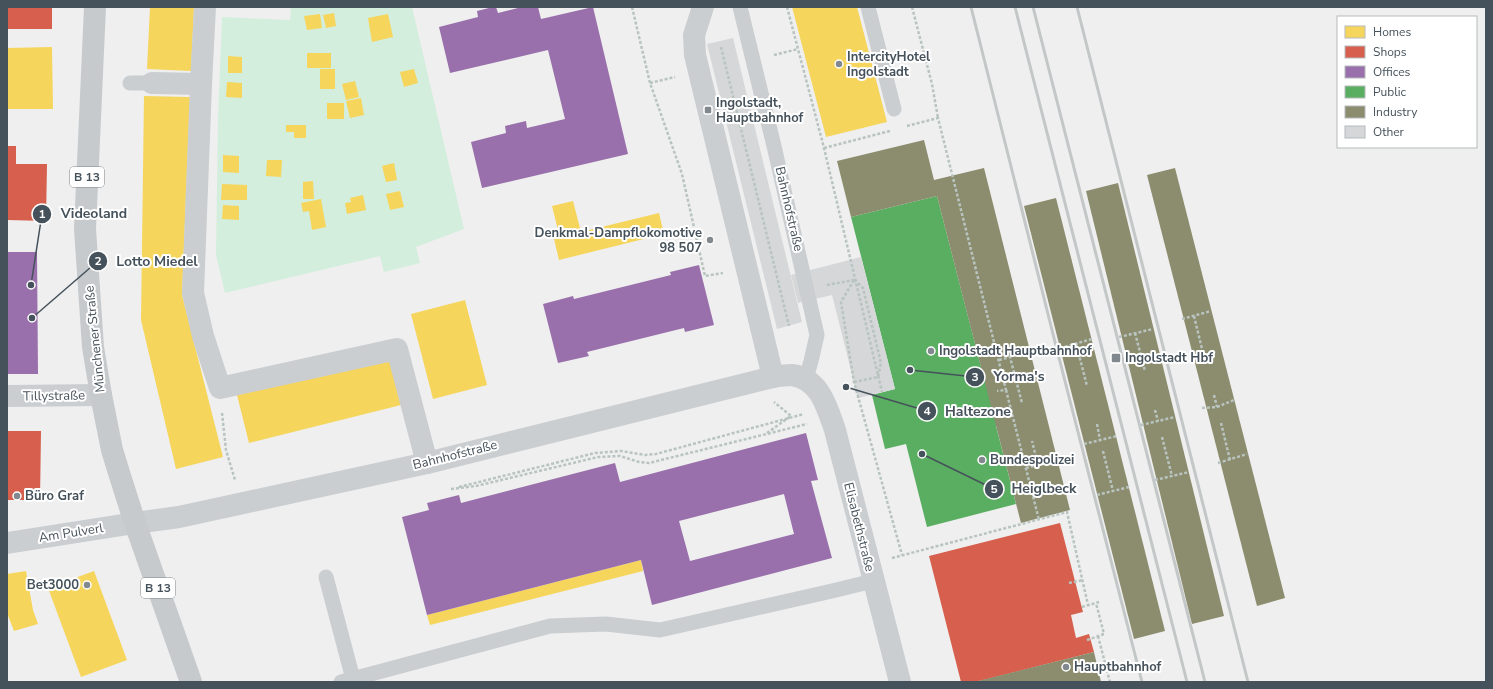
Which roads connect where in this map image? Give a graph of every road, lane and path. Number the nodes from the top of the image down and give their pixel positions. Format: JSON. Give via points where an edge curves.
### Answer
{"nodes":[{"id":1,"x":95,"y":7,"type":"edge"},
{"id":2,"x":205,"y":7,"type":"edge"},
{"id":3,"x":632,"y":7,"type":"edge"},
{"id":4,"x":703,"y":7,"type":"edge"},
{"id":5,"x":740,"y":7,"type":"edge"},
{"id":6,"x":787,"y":7,"type":"edge"},
{"id":7,"x":868,"y":7,"type":"edge"},
{"id":8,"x":912,"y":7,"type":"edge"},
{"id":9,"x":720,"y":42,"type":"dead end"},
{"id":10,"x":130,"y":83,"type":"dead end"},
{"id":11,"x":152,"y":83,"type":"joint"},
{"id":12,"x":201,"y":84,"type":"junction"},
{"id":13,"x":894,"y":109,"type":"dead end"},
{"id":14,"x":938,"y":118,"type":"junction"},
{"id":15,"x":905,"y":127,"type":"dead end"},
{"id":16,"x":897,"y":129,"type":"dead end"},
{"id":17,"x":824,"y":148,"type":"junction"},
{"id":18,"x":726,"y":272,"type":"dead end"},
{"id":19,"x":854,"y":280,"type":"junction"},
{"id":20,"x":1211,"y":311,"type":"dead end"},
{"id":21,"x":1194,"y":316,"type":"junction"},
{"id":22,"x":1182,"y":319,"type":"dead end"},
{"id":23,"x":789,"y":326,"type":"dead end"},
{"id":24,"x":1153,"y":328,"type":"dead end"},
{"id":25,"x":1135,"y":333,"type":"junction"},
{"id":26,"x":1119,"y":337,"type":"dead end"},
{"id":27,"x":1092,"y":339,"type":"dead end"},
{"id":28,"x":1076,"y":343,"type":"junction"},
{"id":29,"x":1060,"y":348,"type":"dead end"},
{"id":30,"x":1204,"y":357,"type":"dead end"},
{"id":31,"x":998,"y":360,"type":"junction"},
{"id":32,"x":1145,"y":371,"type":"dead end"},
{"id":33,"x":773,"y":377,"type":"junction"},
{"id":34,"x":878,"y":377,"type":"junction"},
{"id":35,"x":806,"y":379,"type":"junction"},
{"id":36,"x":854,"y":382,"type":"junction"},
{"id":37,"x":1087,"y":386,"type":"dead end"},
{"id":38,"x":220,"y":388,"type":"junction"},
{"id":39,"x":1006,"y":390,"type":"junction"},
{"id":40,"x":882,"y":392,"type":"dead end"},
{"id":41,"x":997,"y":392,"type":"dead end"},
{"id":42,"x":101,"y":395,"type":"junction"},
{"id":43,"x":1214,"y":395,"type":"dead end"},
{"id":44,"x":7,"y":396,"type":"edge"},
{"id":45,"x":1234,"y":400,"type":"dead end"},
{"id":46,"x":1022,"y":403,"type":"dead end"},
{"id":47,"x":1217,"y":407,"type":"junction"},
{"id":48,"x":1202,"y":408,"type":"dead end"},
{"id":49,"x":1155,"y":410,"type":"dead end"},
{"id":50,"x":829,"y":414,"type":"junction"},
{"id":51,"x":1175,"y":417,"type":"dead end"},
{"id":52,"x":1158,"y":421,"type":"junction"},
{"id":53,"x":1221,"y":423,"type":"dead end"},
{"id":54,"x":1097,"y":424,"type":"dead end"},
{"id":55,"x":1141,"y":425,"type":"dead end"},
{"id":56,"x":1117,"y":436,"type":"dead end"},
{"id":57,"x":1162,"y":437,"type":"dead end"},
{"id":58,"x":1100,"y":440,"type":"junction"},
{"id":59,"x":1032,"y":441,"type":"dead end"},
{"id":60,"x":1084,"y":444,"type":"dead end"},
{"id":61,"x":1103,"y":451,"type":"dead end"},
{"id":62,"x":1247,"y":454,"type":"dead end"},
{"id":63,"x":1230,"y":460,"type":"junction"},
{"id":64,"x":427,"y":463,"type":"junction"},
{"id":65,"x":1218,"y":463,"type":"dead end"},
{"id":66,"x":1026,"y":468,"type":"junction"},
{"id":67,"x":1189,"y":472,"type":"dead end"},
{"id":68,"x":1172,"y":476,"type":"junction"},
{"id":69,"x":1155,"y":480,"type":"dead end"},
{"id":70,"x":1129,"y":487,"type":"dead end"},
{"id":71,"x":1113,"y":491,"type":"junction"},
{"id":72,"x":1097,"y":495,"type":"dead end"},
{"id":73,"x":241,"y":504,"type":"junction"},
{"id":74,"x":1039,"y":520,"type":"junction"},
{"id":75,"x":135,"y":523,"type":"junction"},
{"id":76,"x":7,"y":542,"type":"edge"},
{"id":77,"x":902,"y":555,"type":"junction"},
{"id":78,"x":871,"y":572,"type":"junction"},
{"id":79,"x":326,"y":577,"type":"dead end"},
{"id":80,"x":1083,"y":580,"type":"junction"},
{"id":81,"x":1069,"y":583,"type":"dead end"},
{"id":82,"x":1088,"y":605,"type":"junction"},
{"id":83,"x":1082,"y":607,"type":"dead end"},
{"id":84,"x":1098,"y":636,"type":"junction"},
{"id":85,"x":1087,"y":640,"type":"dead end"},
{"id":86,"x":347,"y":680,"type":"edge"},
{"id":87,"x":191,"y":682,"type":"edge"},
{"id":88,"x":900,"y":682,"type":"edge"},
{"id":89,"x":1110,"y":682,"type":"edge"}],
"edges":[{"from":1,"to":42,"type":"main road","name":"Münchener Straße","number":"B 13","via":[[85,229],[93,347]]},
{"from":2,"to":12,"type":"street"},
{"from":3,"to":18,"type":"path","via":[[650,83],[682,174],[705,276]]},
{"from":4,"to":33,"type":"street","via":[[694,35],[695,55]]},
{"from":5,"to":35,"type":"lane","name":"Bahnhofstraße","via":[[817,335]]},
{"from":6,"to":17,"type":"path"},
{"from":7,"to":13,"type":"lane"},
{"from":8,"to":14,"type":"path"},
{"from":9,"to":23,"type":"path"},
{"from":10,"to":11,"type":"lane"},
{"from":11,"to":12,"type":"street"},
{"from":12,"to":38,"type":"street","via":[[193,293],[203,336]]},
{"from":14,"to":15,"type":"path"},
{"from":14,"to":31,"type":"path"},
{"from":16,"to":17,"type":"path"},
{"from":17,"to":19,"type":"path"},
{"from":19,"to":34,"type":"path"},
{"from":19,"to":34,"type":"path","via":[[863,288],[881,363]]},
{"from":19,"to":36,"type":"path","via":[[841,302]]},
{"from":20,"to":21,"type":"path"},
{"from":21,"to":22,"type":"path"},
{"from":21,"to":30,"type":"path"},
{"from":24,"to":25,"type":"path"},
{"from":25,"to":26,"type":"path"},
{"from":25,"to":32,"type":"path"},
{"from":27,"to":28,"type":"path"},
{"from":28,"to":29,"type":"path"},
{"from":28,"to":37,"type":"path"},
{"from":31,"to":39,"type":"path"},
{"from":31,"to":46,"type":"path","via":[[1010,357]]},
{"from":33,"to":35,"type":"street","name":"Bahnhofstraße","via":[[791,375]]},
{"from":33,"to":64,"type":"street","name":"Bahnhofstraße"},
{"from":34,"to":36,"type":"path"},
{"from":34,"to":40,"type":"path"},
{"from":35,"to":50,"type":"street","name":"Elisabethstraße","via":[[818,390]]},
{"from":36,"to":77,"type":"path"},
{"from":38,"to":64,"type":"street","via":[[397,349]]},
{"from":38,"to":73,"type":"path","via":[[226,450]]},
{"from":39,"to":41,"type":"path"},
{"from":39,"to":66,"type":"path"},
{"from":42,"to":44,"type":"street","name":"Tillystraße"},
{"from":42,"to":75,"type":"main road","name":"Münchener Straße","number":"B 13","via":[[112,450]]},
{"from":43,"to":47,"type":"path"},
{"from":45,"to":47,"type":"path"},
{"from":47,"to":48,"type":"path"},
{"from":49,"to":52,"type":"path"},
{"from":50,"to":50,"type":"path","via":[[790,416],[656,454],[621,451],[595,453],[451,489],[476,486],[598,457],[620,456],[649,463]]},
{"from":50,"to":78,"type":"street","name":"Elisabethstraße"},
{"from":51,"to":52,"type":"path"},
{"from":52,"to":55,"type":"path"},
{"from":53,"to":63,"type":"path"},
{"from":54,"to":58,"type":"path"},
{"from":56,"to":58,"type":"path"},
{"from":57,"to":68,"type":"path"},
{"from":58,"to":60,"type":"path"},
{"from":59,"to":66,"type":"path","via":[[1038,464]]},
{"from":61,"to":71,"type":"path"},
{"from":62,"to":63,"type":"path"},
{"from":63,"to":65,"type":"path"},
{"from":64,"to":73,"type":"street","name":"Bahnhofstraße"},
{"from":66,"to":74,"type":"path"},
{"from":67,"to":68,"type":"path"},
{"from":68,"to":69,"type":"path"},
{"from":70,"to":71,"type":"path"},
{"from":71,"to":72,"type":"path"},
{"from":73,"to":75,"type":"street","name":"Bahnhofstraße"},
{"from":74,"to":77,"type":"path"},
{"from":74,"to":80,"type":"path","via":[[1067,512]]},
{"from":75,"to":76,"type":"street","name":"Am Pulverl"},
{"from":75,"to":87,"type":"main road","name":"Münchener Straße","number":"B 13"},
{"from":77,"to":78,"type":"path"},
{"from":78,"to":86,"type":"lane","via":[[832,591],[660,630],[606,624],[550,626]]},
{"from":78,"to":88,"type":"street","name":"Elisabethstraße"},
{"from":79,"to":86,"type":"lane"},
{"from":80,"to":81,"type":"path"},
{"from":80,"to":82,"type":"path"},
{"from":82,"to":83,"type":"path"},
{"from":82,"to":84,"type":"path","via":[[1097,603],[1104,634]]},
{"from":84,"to":85,"type":"path"},
{"from":84,"to":89,"type":"path"}]}
